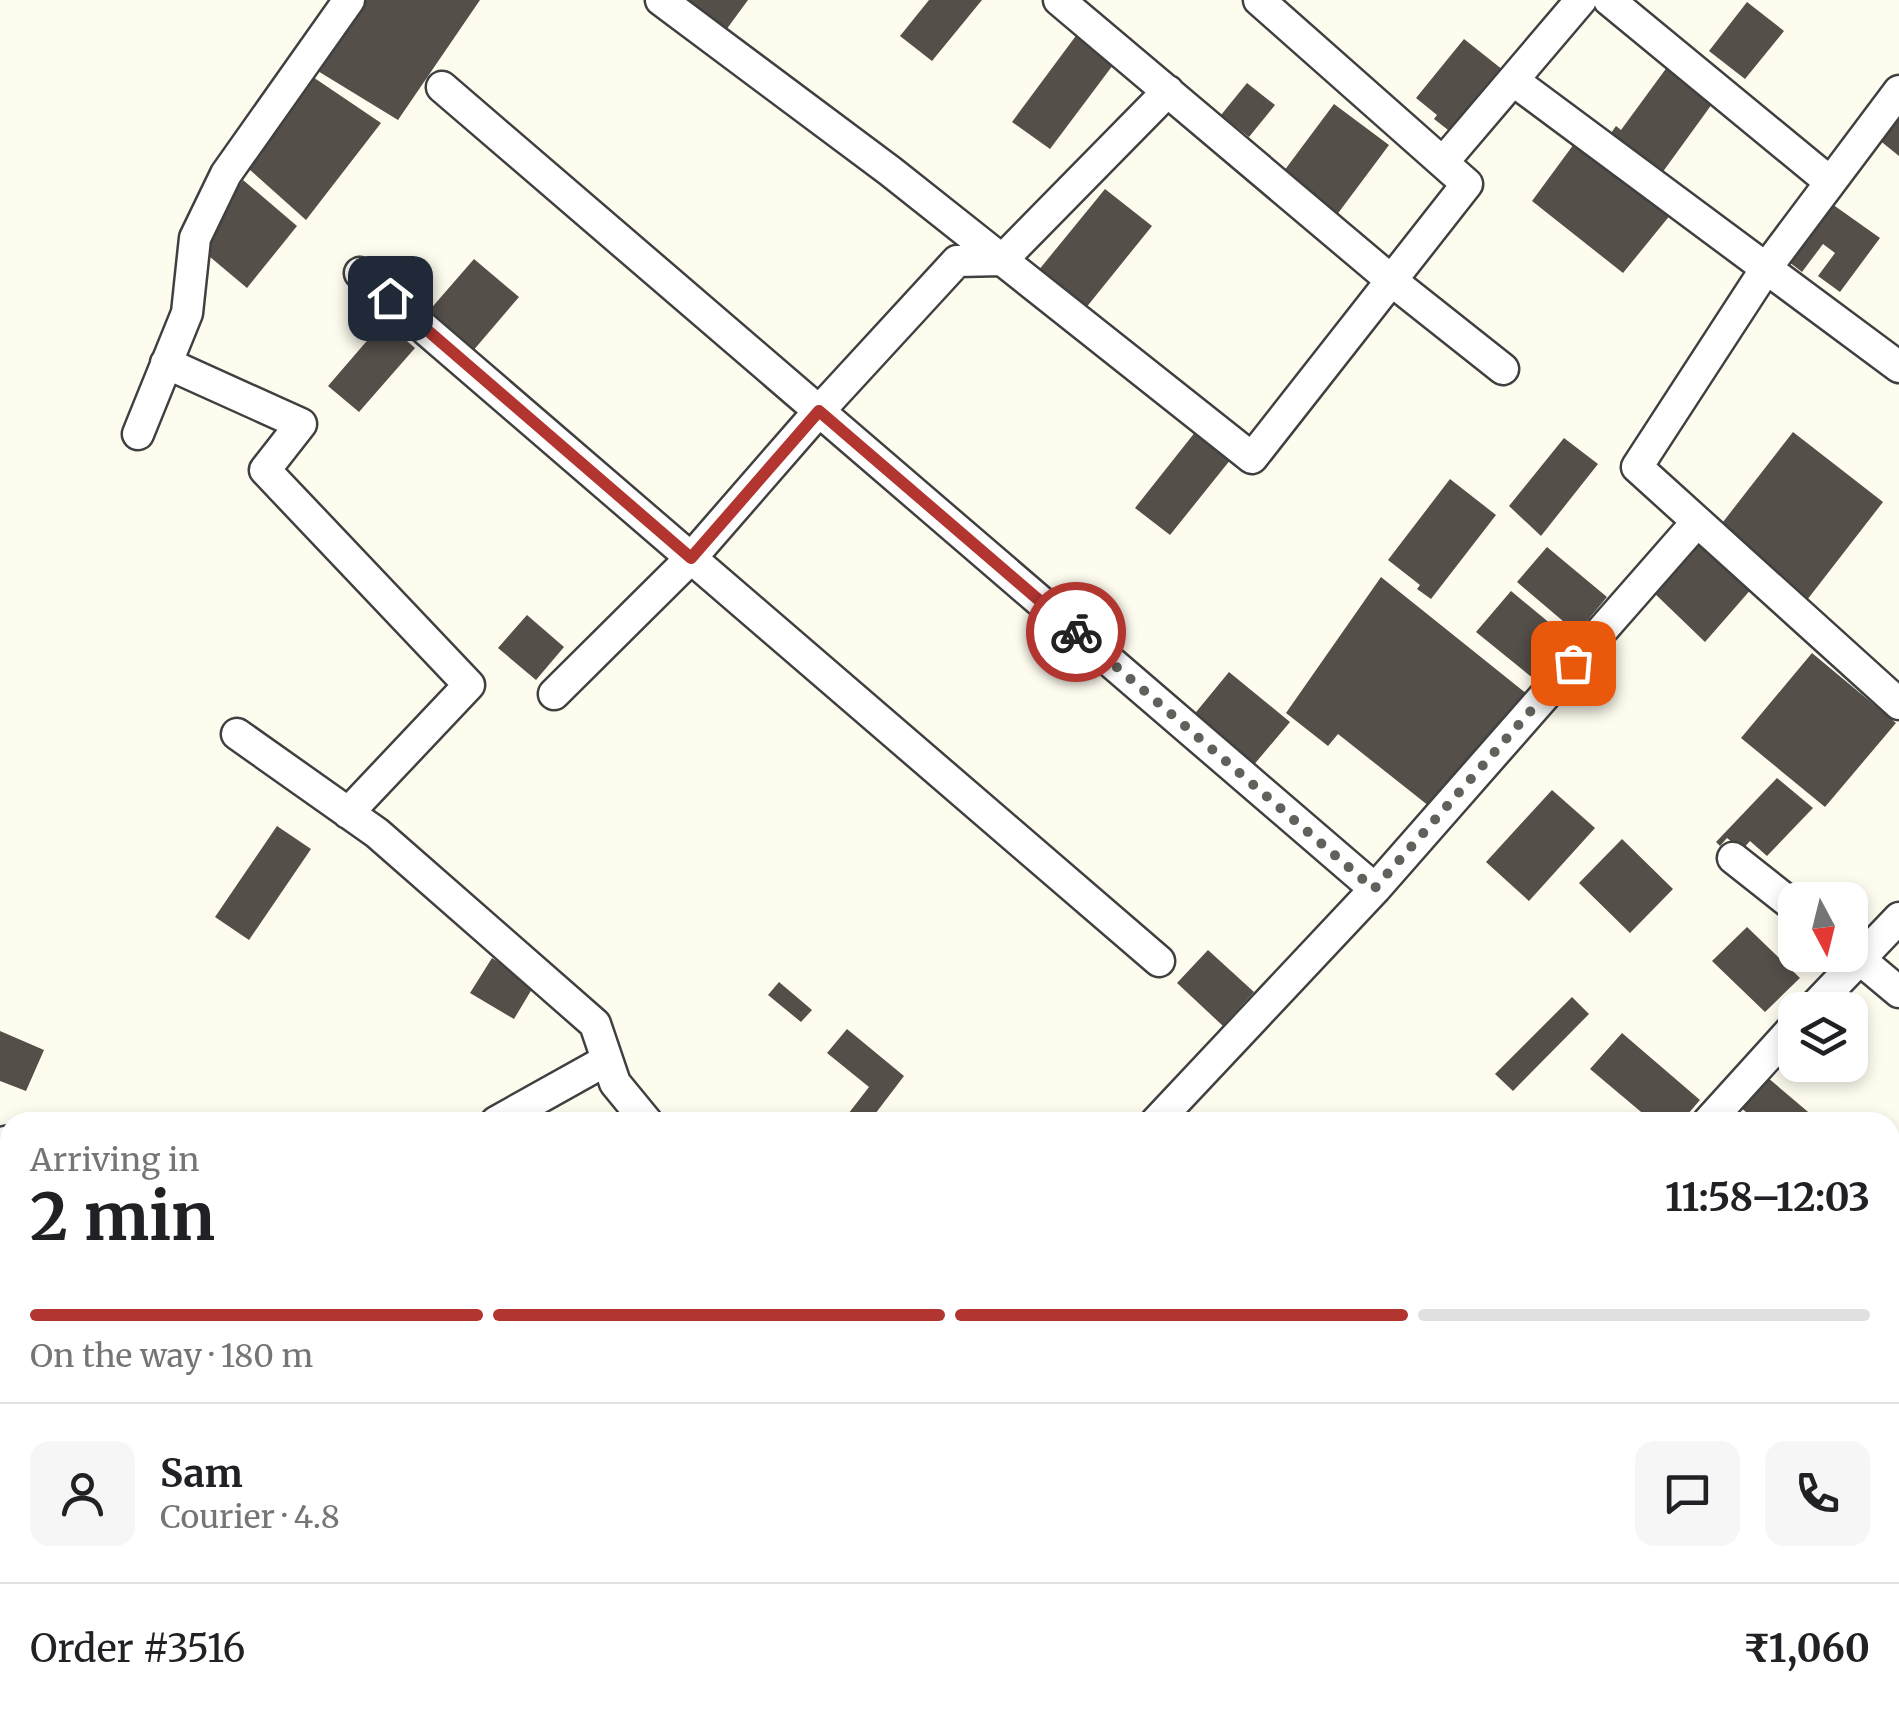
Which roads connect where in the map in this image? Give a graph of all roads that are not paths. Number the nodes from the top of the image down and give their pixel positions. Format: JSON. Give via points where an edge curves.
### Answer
{"nodes":[{"id":1,"x":349,"y":0,"type":"edge"},
{"id":2,"x":661,"y":0,"type":"edge"},
{"id":3,"x":1060,"y":0,"type":"edge"},
{"id":4,"x":1259,"y":0,"type":"edge"},
{"id":5,"x":1581,"y":0,"type":"edge"},
{"id":6,"x":1608,"y":0,"type":"edge"},
{"id":7,"x":1514,"y":80,"type":"junction"},
{"id":8,"x":442,"y":87,"type":"dead end"},
{"id":9,"x":1899,"y":91,"type":"edge"},
{"id":10,"x":1168,"y":92,"type":"junction"},
{"id":11,"x":1444,"y":161,"type":"junction"},
{"id":12,"x":1830,"y":182,"type":"junction"},
{"id":13,"x":1002,"y":260,"type":"junction"},
{"id":14,"x":1766,"y":267,"type":"junction"},
{"id":15,"x":360,"y":272,"type":"dead end"},
{"id":16,"x":1392,"y":281,"type":"junction"},
{"id":17,"x":166,"y":363,"type":"junction"},
{"id":18,"x":1899,"y":367,"type":"edge"},
{"id":19,"x":1503,"y":369,"type":"dead end"},
{"id":20,"x":819,"y":411,"type":"junction"},
{"id":21,"x":138,"y":434,"type":"dead end"},
{"id":22,"x":1697,"y":522,"type":"junction"},
{"id":23,"x":691,"y":558,"type":"junction"},
{"id":24,"x":554,"y":694,"type":"dead end"},
{"id":25,"x":1899,"y":704,"type":"edge"},
{"id":26,"x":237,"y":734,"type":"dead end"},
{"id":27,"x":348,"y":812,"type":"junction"},
{"id":28,"x":1733,"y":858,"type":"dead end"},
{"id":29,"x":1374,"y":889,"type":"junction"},
{"id":30,"x":1778,"y":894,"type":"edge"},
{"id":31,"x":1899,"y":918,"type":"edge"},
{"id":32,"x":1868,"y":944,"type":"edge"},
{"id":33,"x":1159,"y":962,"type":"dead end"},
{"id":34,"x":1868,"y":966,"type":"edge"},
{"id":35,"x":1841,"y":972,"type":"edge"},
{"id":36,"x":1825,"y":992,"type":"edge"},
{"id":37,"x":1899,"y":992,"type":"edge"},
{"id":38,"x":1778,"y":1045,"type":"edge"},
{"id":39,"x":607,"y":1060,"type":"junction"},
{"id":40,"x":514,"y":1112,"type":"edge"},
{"id":41,"x":639,"y":1112,"type":"edge"},
{"id":42,"x":1165,"y":1112,"type":"edge"},
{"id":43,"x":1717,"y":1112,"type":"edge"}],
"edges":[{"from":1,"to":17,"type":"street","via":[[226,174],[195,238],[187,312]]},
{"from":2,"to":13,"type":"street"},
{"from":3,"to":10,"type":"street"},
{"from":4,"to":11,"type":"street"},
{"from":5,"to":7,"type":"street"},
{"from":6,"to":12,"type":"street"},
{"from":7,"to":11,"type":"street"},
{"from":7,"to":14,"type":"street"},
{"from":8,"to":20,"type":"street"},
{"from":9,"to":12,"type":"street"},
{"from":10,"to":13,"type":"street"},
{"from":10,"to":16,"type":"street"},
{"from":11,"to":16,"type":"street","via":[[1467,184]]},
{"from":12,"to":14,"type":"street"},
{"from":13,"to":16,"type":"street","via":[[1252,458]]},
{"from":13,"to":20,"type":"street","via":[[957,261]]},
{"from":14,"to":18,"type":"street"},
{"from":14,"to":22,"type":"street","via":[[1637,468]]},
{"from":15,"to":23,"type":"street"},
{"from":16,"to":19,"type":"street"},
{"from":17,"to":21,"type":"street"},
{"from":17,"to":27,"type":"street","via":[[302,424],[265,470],[469,685]]},
{"from":20,"to":23,"type":"street"},
{"from":20,"to":29,"type":"street"},
{"from":22,"to":25,"type":"street"},
{"from":22,"to":29,"type":"street"},
{"from":23,"to":24,"type":"street"},
{"from":23,"to":33,"type":"street"},
{"from":26,"to":27,"type":"street"},
{"from":27,"to":39,"type":"street","via":[[595,1024]]},
{"from":28,"to":30,"type":"street"},
{"from":29,"to":42,"type":"street"},
{"from":31,"to":32,"type":"street"},
{"from":34,"to":37,"type":"street"},
{"from":35,"to":36,"type":"street"},
{"from":38,"to":43,"type":"street"},
{"from":39,"to":40,"type":"street"},
{"from":39,"to":41,"type":"street","via":[[615,1083]]}]}
